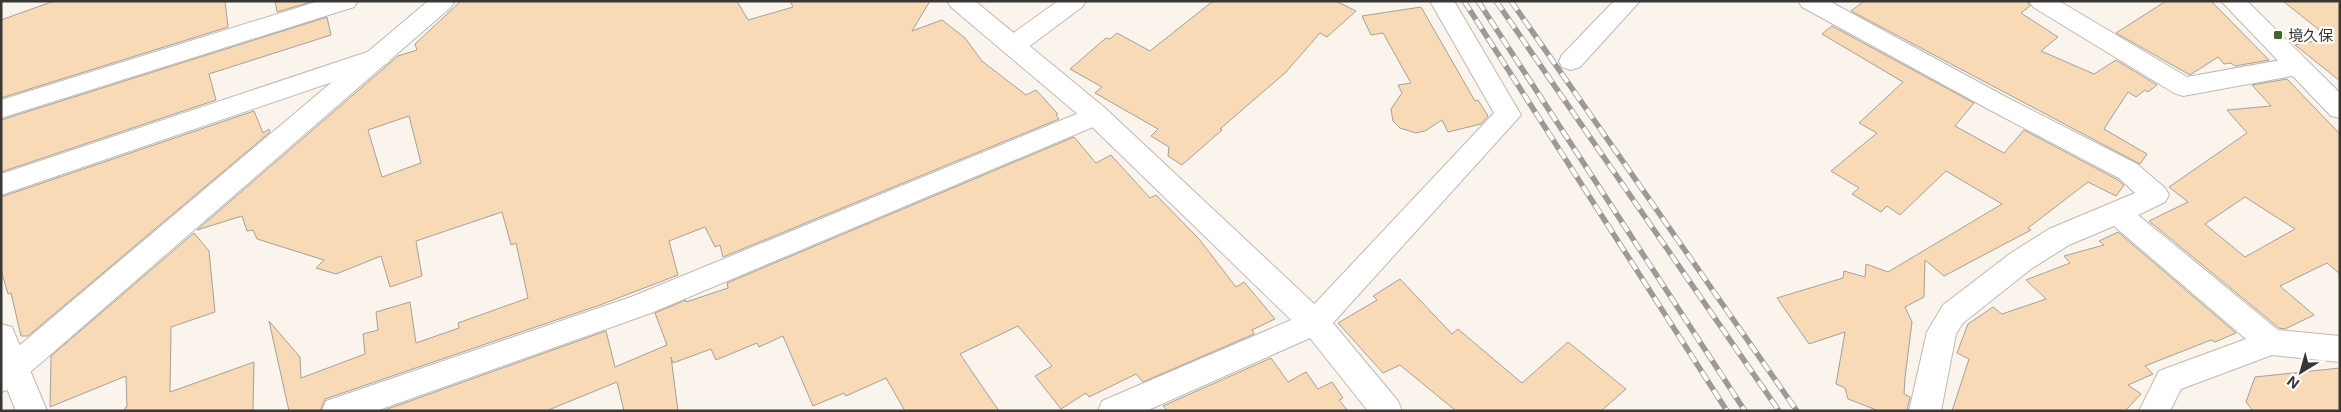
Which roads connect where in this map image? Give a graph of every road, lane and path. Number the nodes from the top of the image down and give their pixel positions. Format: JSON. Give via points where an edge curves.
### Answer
{"nodes":[{"id":1,"x":346,"y":1,"type":"edge"},
{"id":2,"x":443,"y":1,"type":"edge"},
{"id":3,"x":959,"y":1,"type":"edge"},
{"id":4,"x":1074,"y":1,"type":"edge"},
{"id":5,"x":1442,"y":1,"type":"edge"},
{"id":6,"x":1628,"y":1,"type":"edge"},
{"id":7,"x":1810,"y":1,"type":"edge"},
{"id":8,"x":2041,"y":1,"type":"edge"},
{"id":9,"x":2232,"y":1,"type":"edge"},
{"id":10,"x":1014,"y":46,"type":"junction"},
{"id":11,"x":379,"y":57,"type":"junction"},
{"id":12,"x":1571,"y":61,"type":"dead end"},
{"id":13,"x":2297,"y":66,"type":"junction"},
{"id":14,"x":1,"y":109,"type":"edge"},
{"id":15,"x":2340,"y":109,"type":"edge"},
{"id":16,"x":1096,"y":115,"type":"junction"},
{"id":17,"x":1,"y":185,"type":"edge"},
{"id":18,"x":2117,"y":213,"type":"junction"},
{"id":19,"x":1315,"y":323,"type":"junction"},
{"id":20,"x":2271,"y":342,"type":"junction"},
{"id":21,"x":2340,"y":349,"type":"edge"},
{"id":22,"x":6,"y":362,"type":"edge"},
{"id":23,"x":32,"y":411,"type":"edge"},
{"id":24,"x":337,"y":411,"type":"edge"},
{"id":25,"x":1113,"y":411,"type":"edge"},
{"id":26,"x":1388,"y":411,"type":"edge"},
{"id":27,"x":1925,"y":411,"type":"edge"},
{"id":28,"x":2154,"y":411,"type":"edge"}],
"edges":[{"from":1,"to":14,"type":"street"},
{"from":2,"to":11,"type":"street"},
{"from":3,"to":10,"type":"street"},
{"from":4,"to":10,"type":"street"},
{"from":5,"to":19,"type":"street","via":[[1508,115]]},
{"from":6,"to":12,"type":"street"},
{"from":7,"to":18,"type":"street","via":[[2128,170],[2155,195]]},
{"from":8,"to":13,"type":"street","via":[[2183,87]]},
{"from":9,"to":13,"type":"street"},
{"from":10,"to":16,"type":"street"},
{"from":11,"to":17,"type":"street"},
{"from":11,"to":22,"type":"street"},
{"from":13,"to":15,"type":"street"},
{"from":16,"to":19,"type":"street"},
{"from":16,"to":24,"type":"street","via":[[641,305]]},
{"from":18,"to":20,"type":"street"},
{"from":18,"to":27,"type":"street","via":[[2059,237],[2021,261],[1953,314],[1942,332]]},
{"from":19,"to":25,"type":"street"},
{"from":19,"to":26,"type":"street"},
{"from":20,"to":21,"type":"street"},
{"from":20,"to":28,"type":"street","via":[[2170,380]]},
{"from":22,"to":23,"type":"street"}]}
